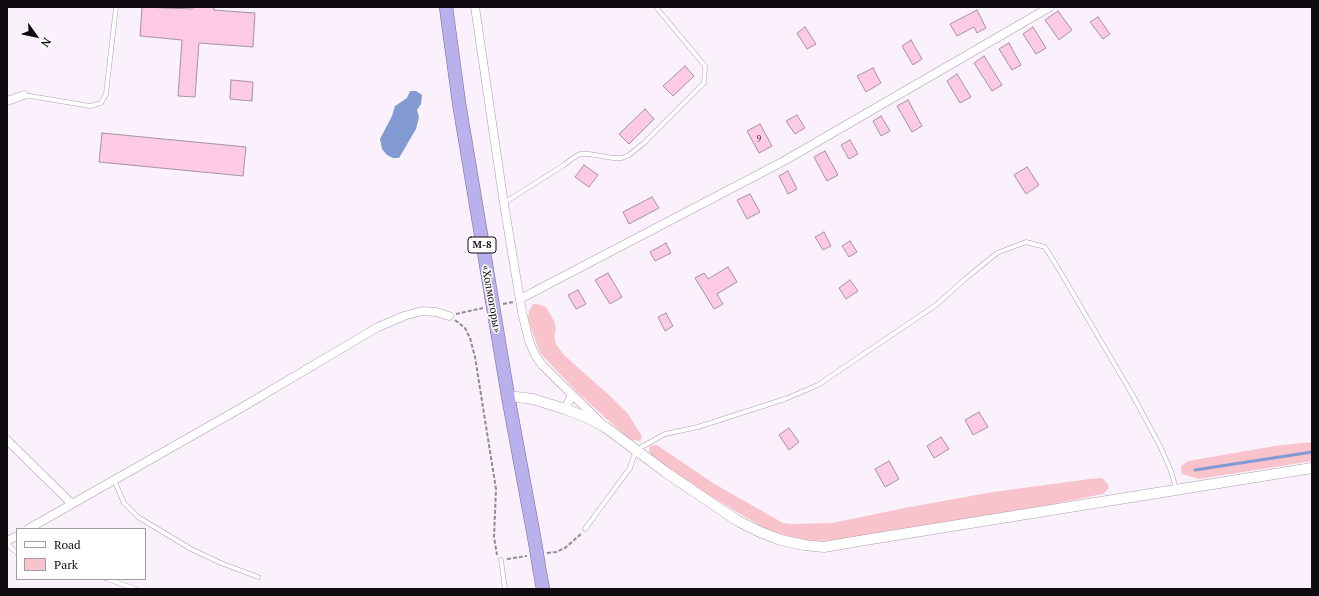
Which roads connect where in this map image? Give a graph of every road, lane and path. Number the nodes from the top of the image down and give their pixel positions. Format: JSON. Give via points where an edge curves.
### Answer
{"nodes":[{"id":1,"x":116,"y":7,"type":"edge"},
{"id":2,"x":446,"y":7,"type":"edge"},
{"id":3,"x":475,"y":7,"type":"edge"},
{"id":4,"x":656,"y":7,"type":"edge"},
{"id":5,"x":1050,"y":7,"type":"edge"},
{"id":6,"x":24,"y":95,"type":"joint"},
{"id":7,"x":7,"y":100,"type":"edge"},
{"id":8,"x":504,"y":204,"type":"junction"},
{"id":9,"x":520,"y":299,"type":"junction"},
{"id":10,"x":449,"y":316,"type":"joint"},
{"id":11,"x":572,"y":395,"type":"junction"},
{"id":12,"x":508,"y":396,"type":"junction"},
{"id":13,"x":565,"y":408,"type":"junction"},
{"id":14,"x":605,"y":427,"type":"junction"},
{"id":15,"x":7,"y":440,"type":"edge"},
{"id":16,"x":636,"y":450,"type":"junction"},
{"id":17,"x":1312,"y":468,"type":"edge"},
{"id":18,"x":114,"y":480,"type":"junction"},
{"id":19,"x":1176,"y":490,"type":"junction"},
{"id":20,"x":71,"y":503,"type":"junction"},
{"id":21,"x":30,"y":528,"type":"edge"},
{"id":22,"x":585,"y":529,"type":"dead end"},
{"id":23,"x":16,"y":537,"type":"edge"},
{"id":24,"x":494,"y":537,"type":"dead end"},
{"id":25,"x":7,"y":543,"type":"edge"},
{"id":26,"x":16,"y":552,"type":"edge"},
{"id":27,"x":501,"y":560,"type":"dead end"},
{"id":28,"x":258,"y":577,"type":"dead end"},
{"id":29,"x":110,"y":580,"type":"edge"},
{"id":30,"x":136,"y":589,"type":"edge"},
{"id":31,"x":505,"y":589,"type":"edge"},
{"id":32,"x":542,"y":589,"type":"edge"}],
"edges":[{"from":1,"to":6,"type":"lane","via":[[106,94],[101,103],[90,106]]},
{"from":2,"to":12,"type":"highway","name":"«Холмогоры»","number":"М-8","via":[[459,103]]},
{"from":3,"to":8,"type":"street"},
{"from":4,"to":8,"type":"lane","via":[[705,66],[704,83],[644,143],[628,155],[613,158],[580,154]]},
{"from":5,"to":9,"type":"street","via":[[784,161]]},
{"from":6,"to":7,"type":"street"},
{"from":8,"to":9,"type":"street"},
{"from":9,"to":11,"type":"street","via":[[524,326],[535,355],[546,371]]},
{"from":10,"to":18,"type":"street","via":[[422,311],[378,327]]},
{"from":10,"to":24,"type":"path","via":[[465,328],[475,357],[496,489]]},
{"from":11,"to":13,"type":"street"},
{"from":11,"to":14,"type":"street"},
{"from":12,"to":13,"type":"street","via":[[533,399]]},
{"from":12,"to":32,"type":"highway","name":"«Холмогоры»","number":"М-8","bridge":true},
{"from":13,"to":14,"type":"street"},
{"from":14,"to":16,"type":"street"},
{"from":15,"to":20,"type":"street"},
{"from":16,"to":19,"type":"street","via":[[738,521],[781,540],[804,546],[824,547]]},
{"from":16,"to":19,"type":"lane","via":[[665,434],[698,427],[785,399],[818,385],[936,305],[997,253],[1026,242],[1045,247],[1061,273],[1160,446]]},
{"from":16,"to":22,"type":"lane","via":[[630,468]]},
{"from":17,"to":19,"type":"street"},
{"from":18,"to":20,"type":"street"},
{"from":18,"to":28,"type":"lane","via":[[124,503],[138,517],[191,549]]},
{"from":20,"to":21,"type":"street"},
{"from":23,"to":25,"type":"street"},
{"from":25,"to":26,"type":"lane"},
{"from":27,"to":31,"type":"lane"},
{"from":29,"to":30,"type":"lane"}]}
